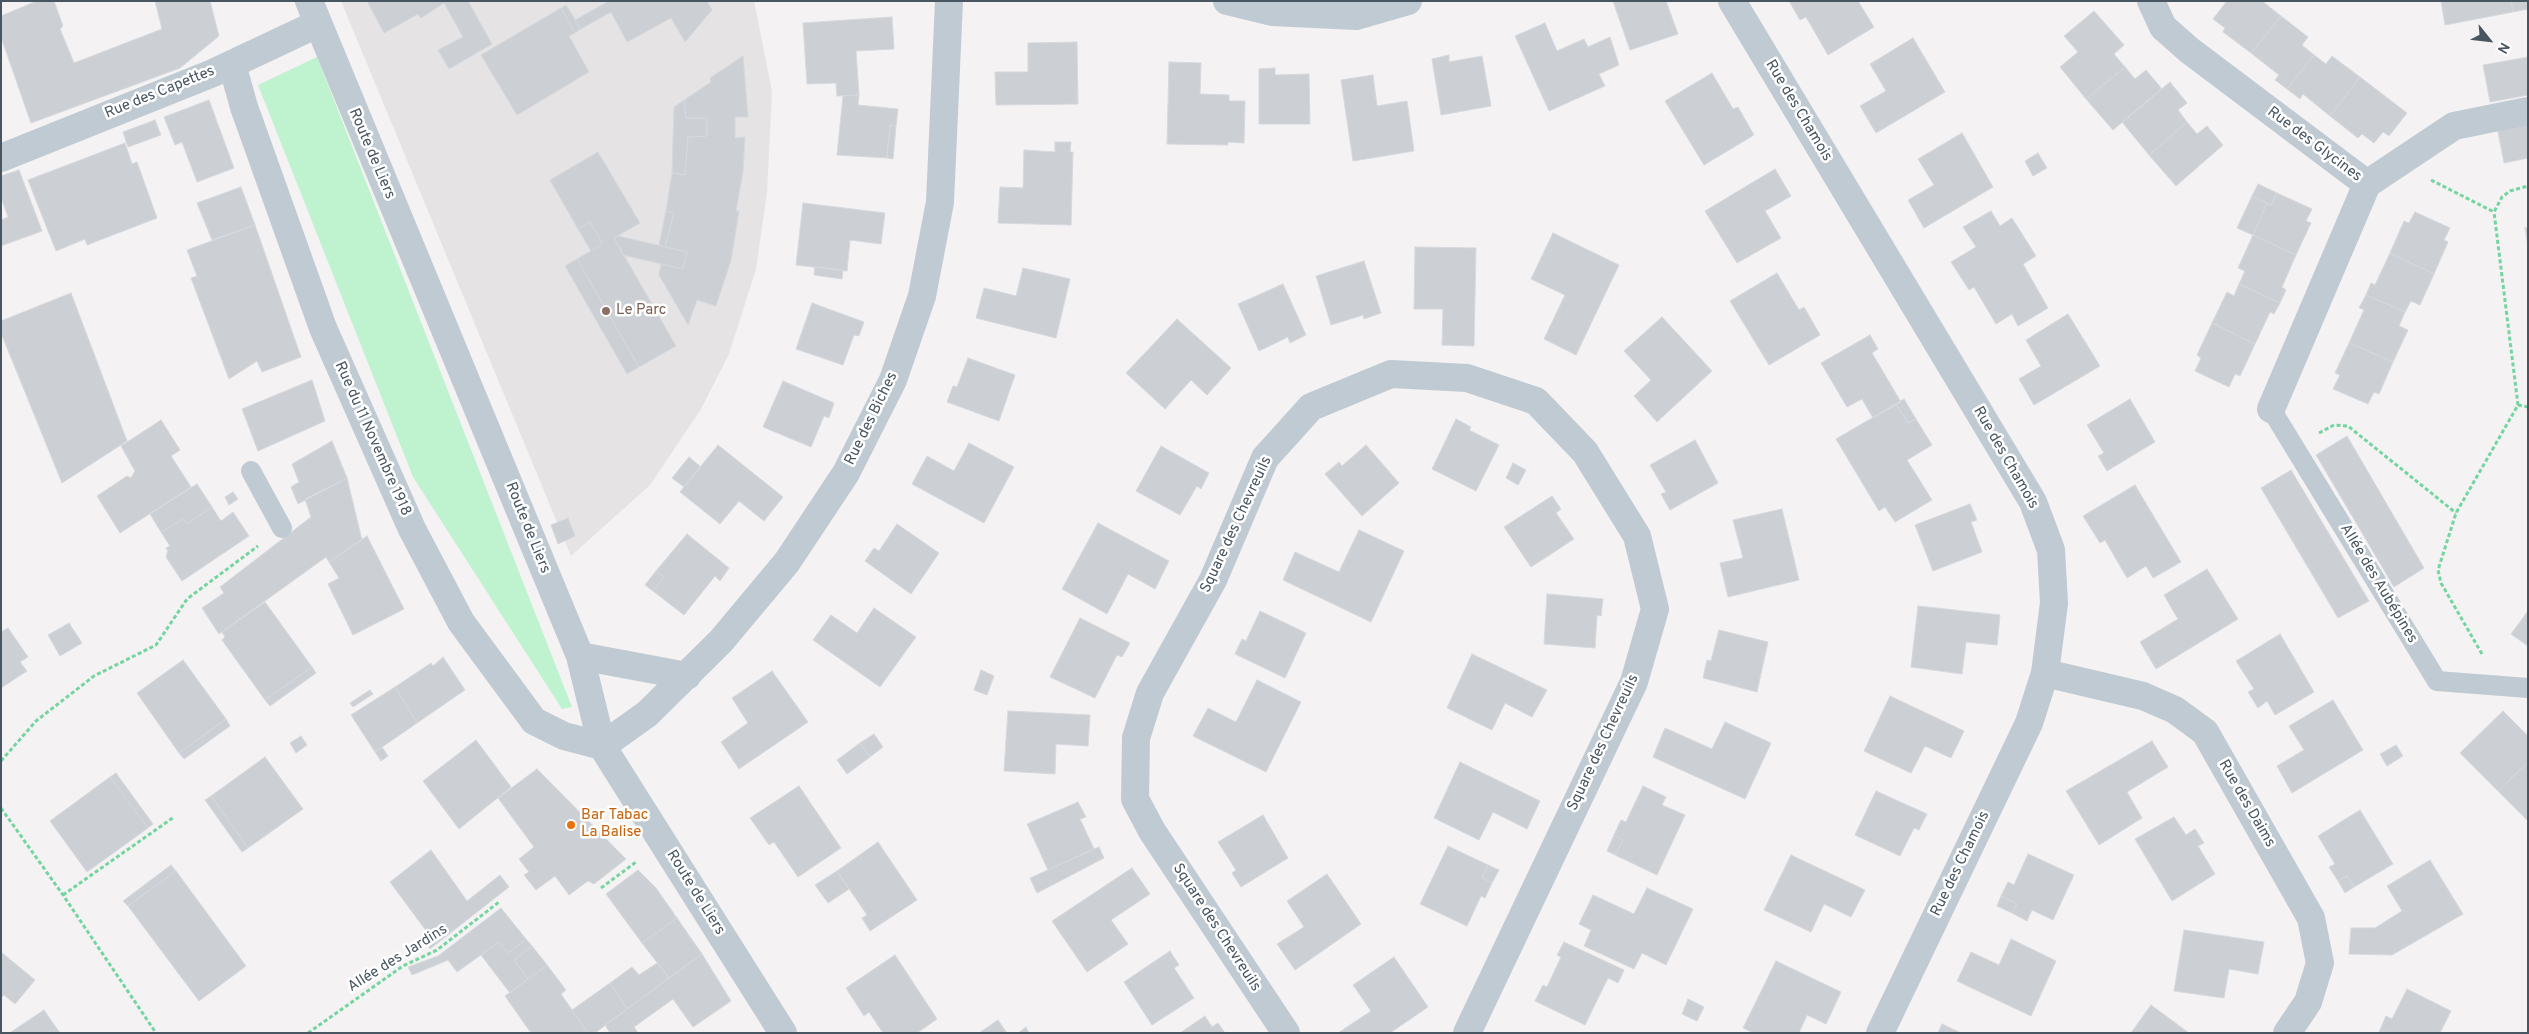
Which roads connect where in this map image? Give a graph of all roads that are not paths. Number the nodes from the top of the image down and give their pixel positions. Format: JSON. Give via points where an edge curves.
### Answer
{"nodes":[{"id":1,"x":948,"y":1,"type":"edge"},
{"id":2,"x":1227,"y":1,"type":"edge"},
{"id":3,"x":1408,"y":1,"type":"edge"},
{"id":4,"x":1732,"y":1,"type":"edge"},
{"id":5,"x":2151,"y":1,"type":"edge"},
{"id":6,"x":1272,"y":6,"type":"edge"},
{"id":7,"x":313,"y":12,"type":"edge"},
{"id":8,"x":232,"y":64,"type":"junction"},
{"id":9,"x":2528,"y":110,"type":"edge"},
{"id":10,"x":1,"y":158,"type":"edge"},
{"id":11,"x":2367,"y":184,"type":"junction"},
{"id":12,"x":2271,"y":409,"type":"joint"},
{"id":13,"x":251,"y":471,"type":"dead end"},
{"id":14,"x":282,"y":528,"type":"road end"},
{"id":15,"x":580,"y":656,"type":"junction"},
{"id":16,"x":2045,"y":673,"type":"junction"},
{"id":17,"x":687,"y":676,"type":"junction"},
{"id":18,"x":2528,"y":688,"type":"edge"},
{"id":19,"x":602,"y":746,"type":"junction"},
{"id":20,"x":783,"y":1033,"type":"edge"},
{"id":21,"x":1286,"y":1033,"type":"edge"},
{"id":22,"x":1467,"y":1033,"type":"edge"},
{"id":23,"x":1880,"y":1033,"type":"edge"},
{"id":24,"x":2287,"y":1033,"type":"edge"}],
"edges":[{"from":1,"to":17,"type":"street","name":"Rue des Biches","via":[[940,202],[922,296],[893,380],[846,473],[787,562]]},
{"from":2,"to":6,"type":"street"},
{"from":3,"to":6,"type":"street","via":[[1356,16]]},
{"from":4,"to":16,"type":"street","name":"Rue des Chamois","via":[[2033,502],[2051,550],[2054,603]]},
{"from":5,"to":11,"type":"street","name":"Rue des Glycines","via":[[2163,27],[2189,50]]},
{"from":7,"to":8,"type":"street","name":"Rue des Capettes"},
{"from":7,"to":15,"type":"street","name":"Route de Liers"},
{"from":8,"to":10,"type":"street","name":"Rue des Capettes"},
{"from":8,"to":19,"type":"street","name":"Rue du 11 Novembre 1918","via":[[323,328],[412,529],[461,622],[534,721],[564,736]]},
{"from":9,"to":11,"type":"street","via":[[2454,126]]},
{"from":11,"to":12,"type":"street","name":"Rue des Glycines"},
{"from":12,"to":18,"type":"lane","name":"Allée des Aubépines","via":[[2437,681]]},
{"from":13,"to":14,"type":"lane"},
{"from":15,"to":17,"type":"street"},
{"from":15,"to":19,"type":"street","name":"Route de Liers"},
{"from":16,"to":23,"type":"street","name":"Rue des Chamois","via":[[2029,723]]},
{"from":16,"to":24,"type":"street","name":"Rue des Daims","via":[[2143,696],[2176,710],[2204,732],[2310,918],[2320,963],[2308,1002]]},
{"from":17,"to":19,"type":"street","name":"Rue des Biches","via":[[647,714]]},
{"from":19,"to":20,"type":"street","name":"Route de Liers"},
{"from":21,"to":22,"type":"street","name":"Square des Chevreuils","via":[[1152,831],[1135,799],[1136,738],[1150,693],[1213,580],[1266,458],[1311,407],[1391,374],[1467,378],[1536,401],[1585,452],[1637,536],[1655,609],[1634,682]]}]}
